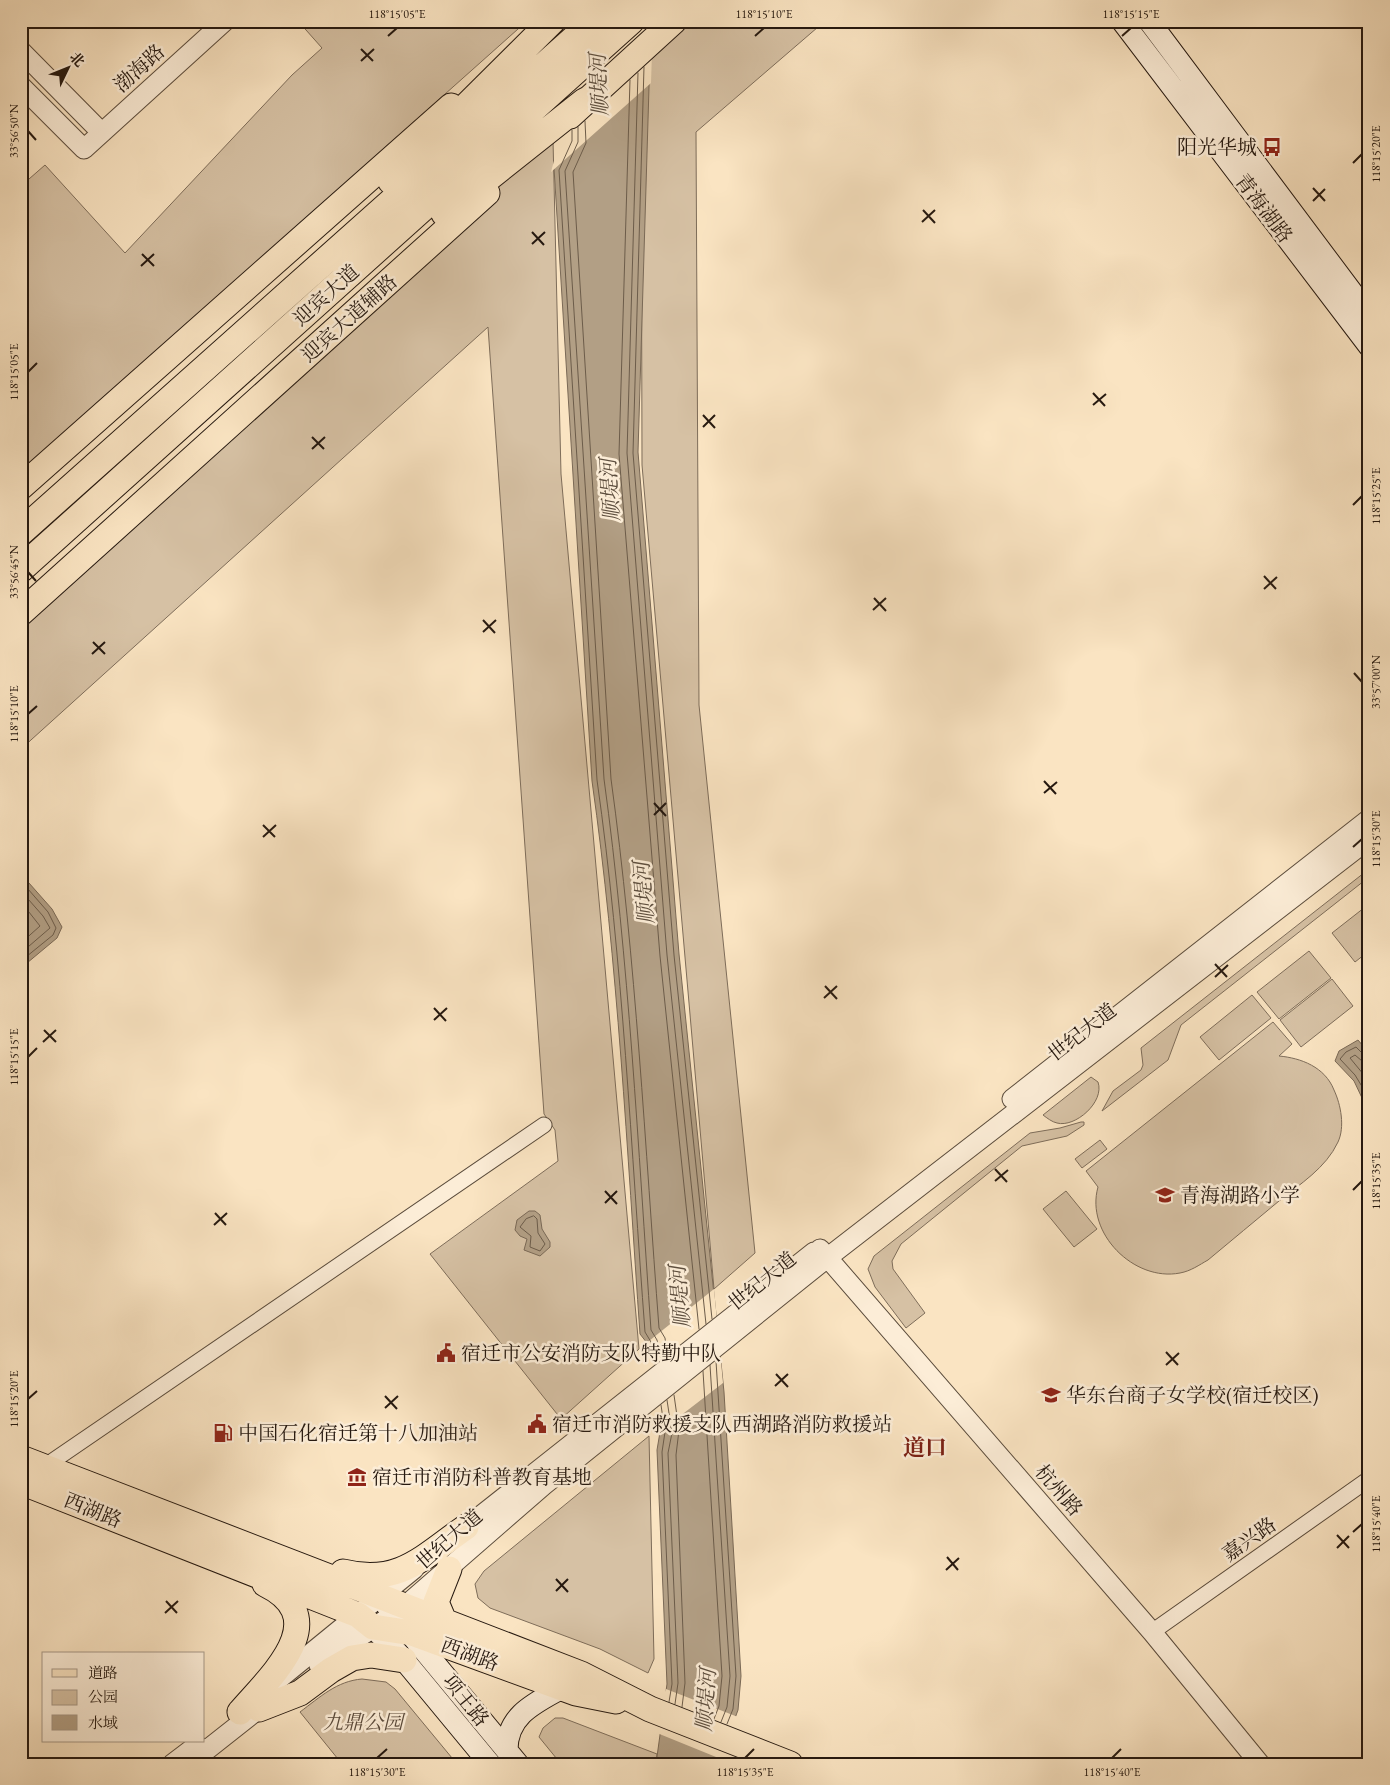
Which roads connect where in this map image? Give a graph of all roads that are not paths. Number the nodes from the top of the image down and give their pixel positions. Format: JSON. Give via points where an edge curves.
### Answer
{"nodes":[{"id":1,"x":225,"y":21,"type":"edge"},
{"id":2,"x":550,"y":21,"type":"edge"},
{"id":3,"x":594,"y":21,"type":"edge"},
{"id":4,"x":632,"y":21,"type":"edge"},
{"id":5,"x":674,"y":21,"type":"edge"},
{"id":6,"x":1122,"y":21,"type":"edge"},
{"id":7,"x":1149,"y":21,"type":"edge"},
{"id":8,"x":21,"y":51,"type":"edge"},
{"id":9,"x":21,"y":86,"type":"edge"},
{"id":10,"x":585,"y":101,"type":"joint"},
{"id":11,"x":101,"y":132,"type":"junction"},
{"id":12,"x":543,"y":137,"type":"junction"},
{"id":13,"x":1369,"y":315,"type":"edge"},
{"id":14,"x":278,"y":338,"type":"junction"},
{"id":15,"x":1369,"y":346,"type":"edge"},
{"id":16,"x":118,"y":446,"type":"junction"},
{"id":17,"x":94,"y":468,"type":"junction"},
{"id":18,"x":21,"y":487,"type":"edge"},
{"id":19,"x":21,"y":517,"type":"edge"},
{"id":20,"x":78,"y":518,"type":"junction"},
{"id":21,"x":21,"y":532,"type":"edge"},
{"id":22,"x":21,"y":569,"type":"edge"},
{"id":23,"x":21,"y":585,"type":"edge"},
{"id":24,"x":21,"y":613,"type":"edge"},
{"id":25,"x":1369,"y":819,"type":"edge"},
{"id":26,"x":1369,"y":839,"type":"edge"},
{"id":27,"x":544,"y":1126,"type":"dead end"},
{"id":28,"x":824,"y":1253,"type":"junction"},
{"id":29,"x":723,"y":1333,"type":"junction"},
{"id":30,"x":21,"y":1458,"type":"edge"},
{"id":31,"x":44,"y":1467,"type":"junction"},
{"id":32,"x":1369,"y":1479,"type":"edge"},
{"id":33,"x":21,"y":1482,"type":"edge"},
{"id":34,"x":466,"y":1527,"type":"junction"},
{"id":35,"x":215,"y":1533,"type":"junction"},
{"id":36,"x":197,"y":1551,"type":"junction"},
{"id":37,"x":448,"y":1569,"type":"junction"},
{"id":38,"x":393,"y":1605,"type":"junction"},
{"id":39,"x":365,"y":1621,"type":"junction"},
{"id":40,"x":444,"y":1621,"type":"junction"},
{"id":41,"x":1152,"y":1632,"type":"junction"},
{"id":42,"x":412,"y":1633,"type":"junction"},
{"id":43,"x":404,"y":1660,"type":"junction"},
{"id":44,"x":562,"y":1688,"type":"junction"},
{"id":45,"x":650,"y":1709,"type":"junction"},
{"id":46,"x":250,"y":1710,"type":"junction"},
{"id":47,"x":205,"y":1739,"type":"edge"},
{"id":48,"x":200,"y":1742,"type":"edge"},
{"id":49,"x":512,"y":1757,"type":"edge"},
{"id":50,"x":172,"y":1764,"type":"edge"},
{"id":51,"x":189,"y":1764,"type":"edge"},
{"id":52,"x":490,"y":1764,"type":"edge"},
{"id":53,"x":790,"y":1764,"type":"edge"},
{"id":54,"x":1260,"y":1764,"type":"edge"}],
"edges":[{"from":1,"to":11,"type":"street","name":"渤海路"},
{"from":2,"to":16,"type":"highway","via":[[357,216],[198,358]]},
{"from":2,"to":18,"type":"main road"},
{"from":3,"to":16,"type":"highway","name":"迎宾大道"},
{"from":4,"to":14,"type":"highway","name":"迎宾大道"},
{"from":5,"to":10,"type":"main road"},
{"from":6,"to":15,"type":"main road","name":"青海湖路"},
{"from":7,"to":13,"type":"main road","name":"青海湖路"},
{"from":8,"to":11,"type":"street"},
{"from":9,"to":11,"type":"street","name":"渤海路","via":[[84,149]]},
{"from":10,"to":12,"type":"highway"},
{"from":12,"to":14,"type":"highway","via":[[367,276]]},
{"from":12,"to":24,"type":"main road","name":"迎宾大道辅路"},
{"from":14,"to":20,"type":"highway","name":"迎宾大道"},
{"from":16,"to":17,"type":"highway","name":"迎宾大道"},
{"from":17,"to":19,"type":"highway","via":[[42,499]]},
{"from":17,"to":21,"type":"highway","name":"迎宾大道"},
{"from":20,"to":22,"type":"highway","name":"迎宾大道"},
{"from":20,"to":23,"type":"highway","via":[[43,565]]},
{"from":25,"to":28,"type":"street","name":"世纪大道"},
{"from":26,"to":28,"type":"street","name":"世纪大道"},
{"from":27,"to":31,"type":"street"},
{"from":28,"to":29,"type":"street","name":"世纪大道"},
{"from":28,"to":41,"type":"street","name":"杭州路"},
{"from":29,"to":34,"type":"street","name":"世纪大道","via":[[646,1384]]},
{"from":29,"to":37,"type":"street","name":"世纪大道","via":[[646,1403],[544,1485]]},
{"from":30,"to":31,"type":"main road","name":"西湖路"},
{"from":31,"to":35,"type":"main road","name":"西湖路"},
{"from":32,"to":41,"type":"street","name":"嘉兴路"},
{"from":33,"to":36,"type":"main road","name":"西湖路"},
{"from":34,"to":35,"type":"main road","via":[[407,1567],[375,1577],[329,1568]]},
{"from":34,"to":38,"type":"street","name":"世纪大道"},
{"from":35,"to":38,"type":"main road","name":"西湖路"},
{"from":36,"to":39,"type":"main road","name":"西湖路"},
{"from":36,"to":46,"type":"main road","via":[[269,1587],[285,1599],[293,1611],[296,1623],[294,1642]]},
{"from":37,"to":38,"type":"street","name":"世纪大道"},
{"from":37,"to":40,"type":"main road","via":[[436,1602]]},
{"from":38,"to":39,"type":"street","name":"世纪大道"},
{"from":38,"to":40,"type":"main road","name":"西湖路"},
{"from":38,"to":42,"type":"main road","name":"项王路"},
{"from":39,"to":42,"type":"main road","name":"西湖路"},
{"from":39,"to":43,"type":"main road","name":"项王路"},
{"from":39,"to":46,"type":"street","name":"世纪大道"},
{"from":40,"to":45,"type":"main road","name":"西湖路","via":[[581,1674]]},
{"from":41,"to":54,"type":"street","name":"杭州路"},
{"from":42,"to":44,"type":"main road","name":"西湖路"},
{"from":42,"to":49,"type":"main road","name":"项王路"},
{"from":43,"to":46,"type":"main road","via":[[371,1655],[352,1658],[300,1693]]},
{"from":43,"to":52,"type":"main road","name":"项王路"},
{"from":44,"to":45,"type":"main road","name":"西湖路"},
{"from":44,"to":49,"type":"main road","via":[[526,1709],[507,1735]]},
{"from":45,"to":53,"type":"main road"},
{"from":46,"to":47,"type":"street","name":"世纪大道"},
{"from":46,"to":51,"type":"street","name":"世纪大道"},
{"from":48,"to":50,"type":"street","name":"世纪大道"}]}
